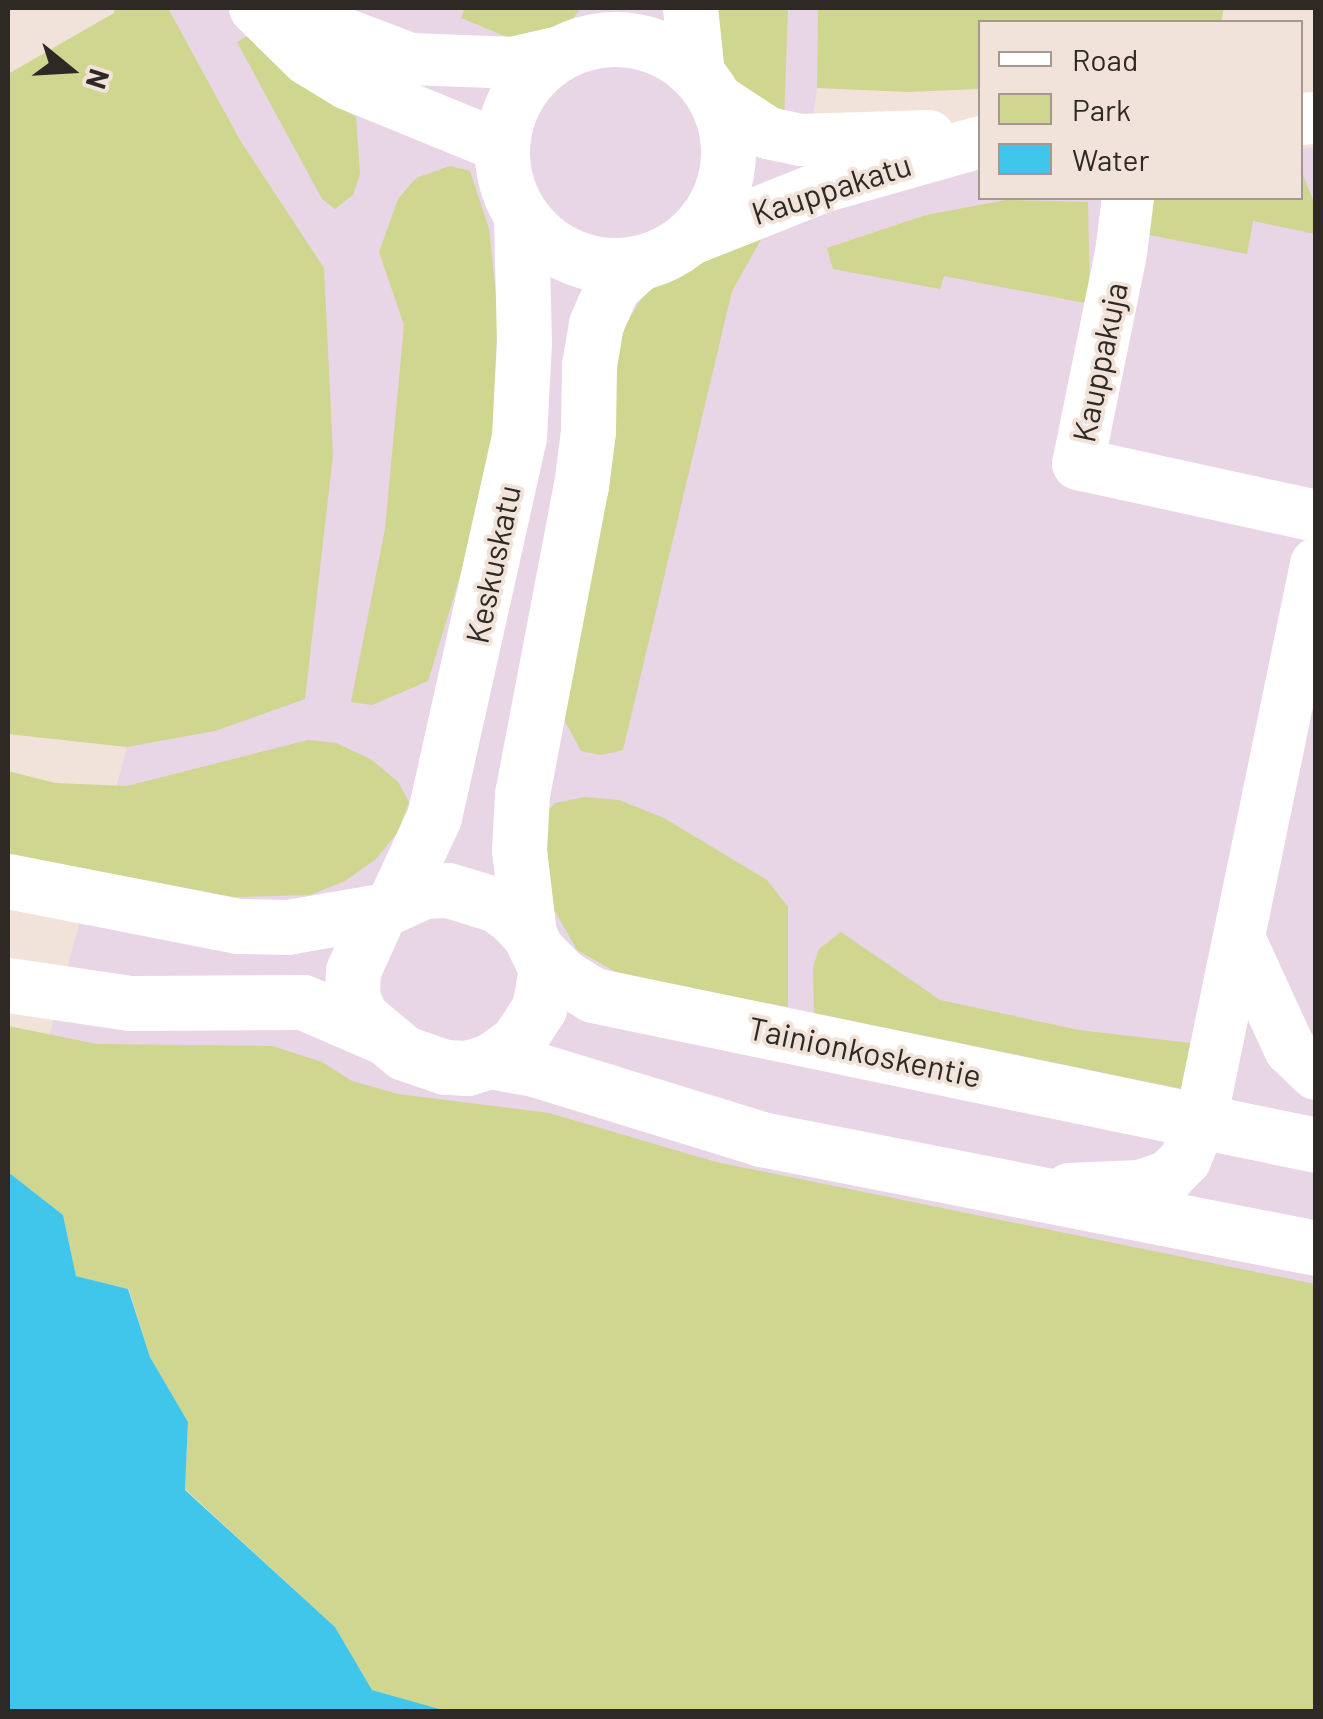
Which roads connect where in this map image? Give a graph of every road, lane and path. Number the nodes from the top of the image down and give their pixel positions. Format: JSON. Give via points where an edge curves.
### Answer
{"nodes":[{"id":1,"x":254,"y":8,"type":"edge"},
{"id":2,"x":300,"y":8,"type":"edge"},
{"id":3,"x":690,"y":8,"type":"edge"},
{"id":4,"x":582,"y":35,"type":"edge"},
{"id":5,"x":706,"y":86,"type":"junction"},
{"id":6,"x":978,"y":138,"type":"edge"},
{"id":7,"x":978,"y":139,"type":"edge"},
{"id":8,"x":502,"y":147,"type":"junction"},
{"id":9,"x":1128,"y":200,"type":"edge"},
{"id":10,"x":522,"y":216,"type":"junction"},
{"id":11,"x":661,"y":252,"type":"junction"},
{"id":12,"x":1316,"y":516,"type":"edge"},
{"id":13,"x":1316,"y":564,"type":"edge"},
{"id":14,"x":8,"y":880,"type":"edge"},
{"id":15,"x":387,"y":906,"type":"junction"},
{"id":16,"x":1240,"y":940,"type":"junction"},
{"id":17,"x":535,"y":945,"type":"junction"},
{"id":18,"x":8,"y":985,"type":"edge"},
{"id":19,"x":379,"y":1036,"type":"junction"},
{"id":20,"x":490,"y":1062,"type":"junction"},
{"id":21,"x":1316,"y":1074,"type":"edge"},
{"id":22,"x":1201,"y":1120,"type":"junction"},
{"id":23,"x":1316,"y":1145,"type":"edge"},
{"id":24,"x":1038,"y":1191,"type":"junction"},
{"id":25,"x":1316,"y":1248,"type":"edge"}],
"edges":[{"from":1,"to":8,"type":"street","via":[[307,58],[348,84]]},
{"from":2,"to":4,"type":"street","via":[[321,25],[410,58],[512,63]]},
{"from":3,"to":5,"type":"main road"},
{"from":4,"to":5,"type":"main road","via":[[640,41],[672,53]]},
{"from":4,"to":8,"type":"main road","via":[[524,85],[508,115]]},
{"from":5,"to":6,"type":"street","name":"Kauppakatu","via":[[768,133],[800,140]]},
{"from":5,"to":11,"type":"main road","via":[[728,142],[726,176],[714,208]]},
{"from":7,"to":11,"type":"street","name":"Kauppakatu","via":[[822,187]]},
{"from":8,"to":10,"type":"main road","via":[[506,183]]},
{"from":9,"to":12,"type":"street","name":"Kauppakuja","via":[[1078,464]]},
{"from":10,"to":11,"type":"main road","via":[[539,236],[573,256],[612,265]]},
{"from":10,"to":15,"type":"main road","name":"Keskuskatu","via":[[519,437],[434,818]]},
{"from":11,"to":17,"type":"main road","via":[[612,287],[596,324],[581,486],[522,794],[520,850]]},
{"from":13,"to":16,"type":"street"},
{"from":14,"to":15,"type":"main road","via":[[238,926],[286,926]]},
{"from":15,"to":17,"type":"main road","via":[[422,891],[477,897],[497,904]]},
{"from":15,"to":19,"type":"main road","via":[[352,971],[352,997]]},
{"from":16,"to":21,"type":"street","via":[[1290,1049]]},
{"from":16,"to":22,"type":"street"},
{"from":17,"to":20,"type":"main road","via":[[546,980],[539,1008],[517,1042]]},
{"from":17,"to":22,"type":"main road","name":"Tainionkoskentie","via":[[561,976],[593,995]]},
{"from":18,"to":19,"type":"main road","via":[[130,1002],[303,1002]]},
{"from":19,"to":20,"type":"main road","via":[[444,1067]]},
{"from":20,"to":24,"type":"main road","via":[[534,1069],[761,1139]]},
{"from":22,"to":23,"type":"main road","name":"Tainionkoskentie"},
{"from":22,"to":24,"type":"street","via":[[1184,1160],[1169,1176],[1140,1186]]},
{"from":24,"to":25,"type":"main road"}]}
